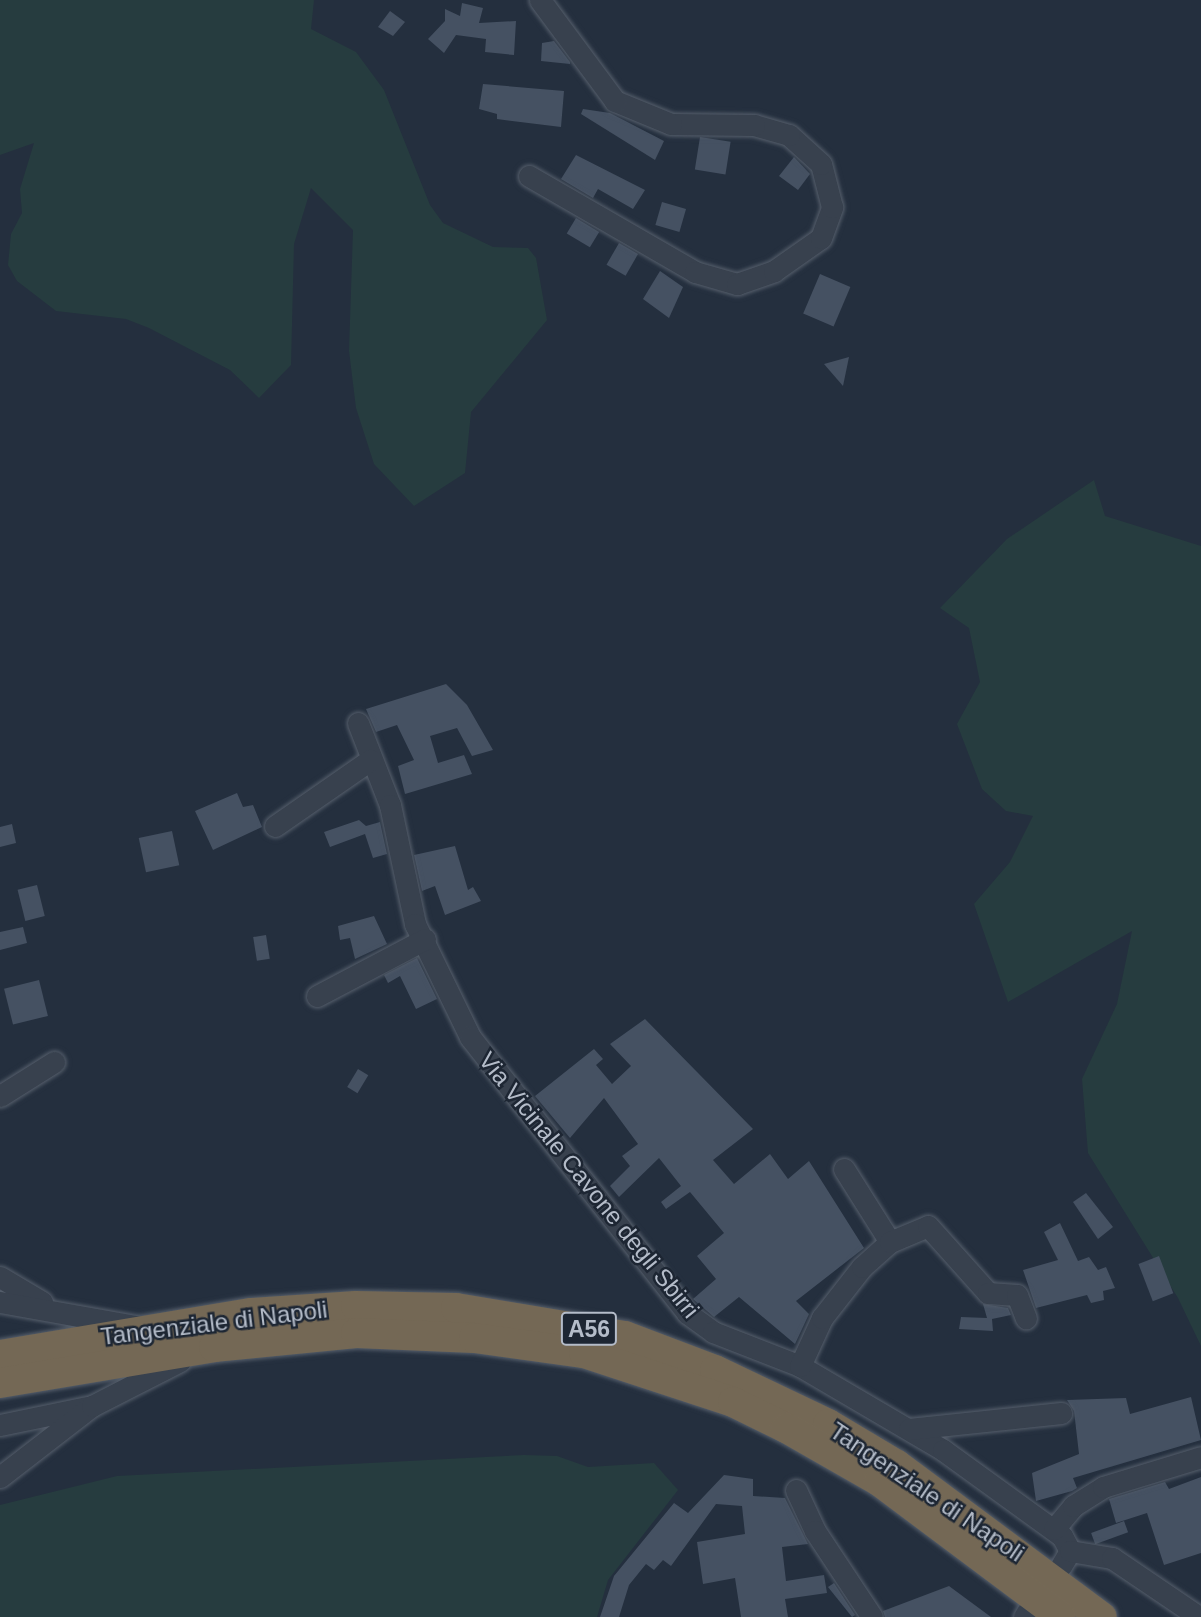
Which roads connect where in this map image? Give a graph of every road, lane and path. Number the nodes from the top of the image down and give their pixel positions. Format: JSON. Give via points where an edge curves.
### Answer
{"nodes":[{"id":1,"x":540,"y":0,"type":"edge"},
{"id":2,"x":529,"y":176,"type":"dead end"},
{"id":3,"x":358,"y":723,"type":"dead end"},
{"id":4,"x":370,"y":760,"type":"junction"},
{"id":5,"x":275,"y":826,"type":"dead end"},
{"id":6,"x":425,"y":939,"type":"junction"},
{"id":7,"x":317,"y":996,"type":"dead end"},
{"id":8,"x":54,"y":1062,"type":"dead end"},
{"id":9,"x":0,"y":1096,"type":"edge"},
{"id":10,"x":844,"y":1169,"type":"dead end"},
{"id":11,"x":890,"y":1242,"type":"junction"},
{"id":12,"x":0,"y":1277,"type":"edge"},
{"id":13,"x":0,"y":1302,"type":"edge"},
{"id":14,"x":54,"y":1308,"type":"junction"},
{"id":15,"x":1026,"y":1318,"type":"dead end"},
{"id":16,"x":149,"y":1329,"type":"junction"},
{"id":17,"x":214,"y":1347,"type":"junction"},
{"id":18,"x":0,"y":1354,"type":"edge"},
{"id":19,"x":800,"y":1366,"type":"junction"},
{"id":20,"x":0,"y":1383,"type":"edge"},
{"id":21,"x":92,"y":1406,"type":"junction"},
{"id":22,"x":1061,"y":1413,"type":"dead end"},
{"id":23,"x":0,"y":1425,"type":"edge"},
{"id":24,"x":909,"y":1429,"type":"junction"},
{"id":25,"x":1201,"y":1457,"type":"edge"},
{"id":26,"x":0,"y":1477,"type":"edge"},
{"id":27,"x":796,"y":1490,"type":"dead end"},
{"id":28,"x":1054,"y":1529,"type":"junction"},
{"id":29,"x":1065,"y":1581,"type":"edge"},
{"id":30,"x":871,"y":1616,"type":"edge"},
{"id":31,"x":1102,"y":1617,"type":"edge"},
{"id":32,"x":1127,"y":1617,"type":"edge"},
{"id":33,"x":1199,"y":1617,"type":"edge"}],
"edges":[{"from":1,"to":2,"type":"street","via":[[602,91],[615,101],[671,124],[754,125],[789,135],[821,164],[832,206],[821,238],[751,282],[724,282],[695,272]]},
{"from":3,"to":4,"type":"street","name":"Via Vicinale Cavone degli Sbirri"},
{"from":4,"to":5,"type":"street"},
{"from":4,"to":6,"type":"street","name":"Via Vicinale Cavone degli Sbirri","via":[[390,805],[415,924]]},
{"from":6,"to":7,"type":"street"},
{"from":6,"to":19,"type":"street","name":"Via Vicinale Cavone degli Sbirri","via":[[470,1037],[687,1313],[713,1332]]},
{"from":8,"to":9,"type":"street"},
{"from":10,"to":11,"type":"street"},
{"from":11,"to":15,"type":"street","via":[[928,1226],[988,1293],[1017,1295]]},
{"from":11,"to":19,"type":"street","via":[[862,1267],[822,1318]]},
{"from":12,"to":14,"type":"street"},
{"from":13,"to":14,"type":"street"},
{"from":14,"to":16,"type":"street"},
{"from":16,"to":18,"type":"highway","name":"Tangenziale di Napoli","number":"A56"},
{"from":16,"to":29,"type":"highway","name":"Tangenziale di Napoli","number":"A56","via":[[266,1312],[408,1306],[468,1310],[625,1336],[715,1370],[828,1424],[897,1465]]},
{"from":17,"to":20,"type":"highway","name":"Tangenziale di Napoli","number":"A56"},
{"from":17,"to":21,"type":"street","via":[[139,1378]]},
{"from":17,"to":29,"type":"highway","name":"Tangenziale di Napoli","number":"A56","via":[[410,1334],[532,1343],[643,1369],[765,1417]]},
{"from":19,"to":24,"type":"street","name":"Via Vicinale Cavone degli Sbirri"},
{"from":21,"to":23,"type":"street"},
{"from":21,"to":26,"type":"street"},
{"from":22,"to":24,"type":"street"},
{"from":24,"to":28,"type":"street","name":"Via Vicinale Cavone degli Sbirri"},
{"from":25,"to":28,"type":"street","via":[[1103,1487],[1073,1506]]},
{"from":27,"to":30,"type":"street","via":[[815,1531]]},
{"from":28,"to":29,"type":"street","name":"Via Vicinale Cavone degli Sbirri"},
{"from":29,"to":31,"type":"highway","name":"Tangenziale di Napoli","number":"A56"},
{"from":29,"to":32,"type":"highway"},
{"from":29,"to":33,"type":"street","via":[[1112,1558]]}]}
